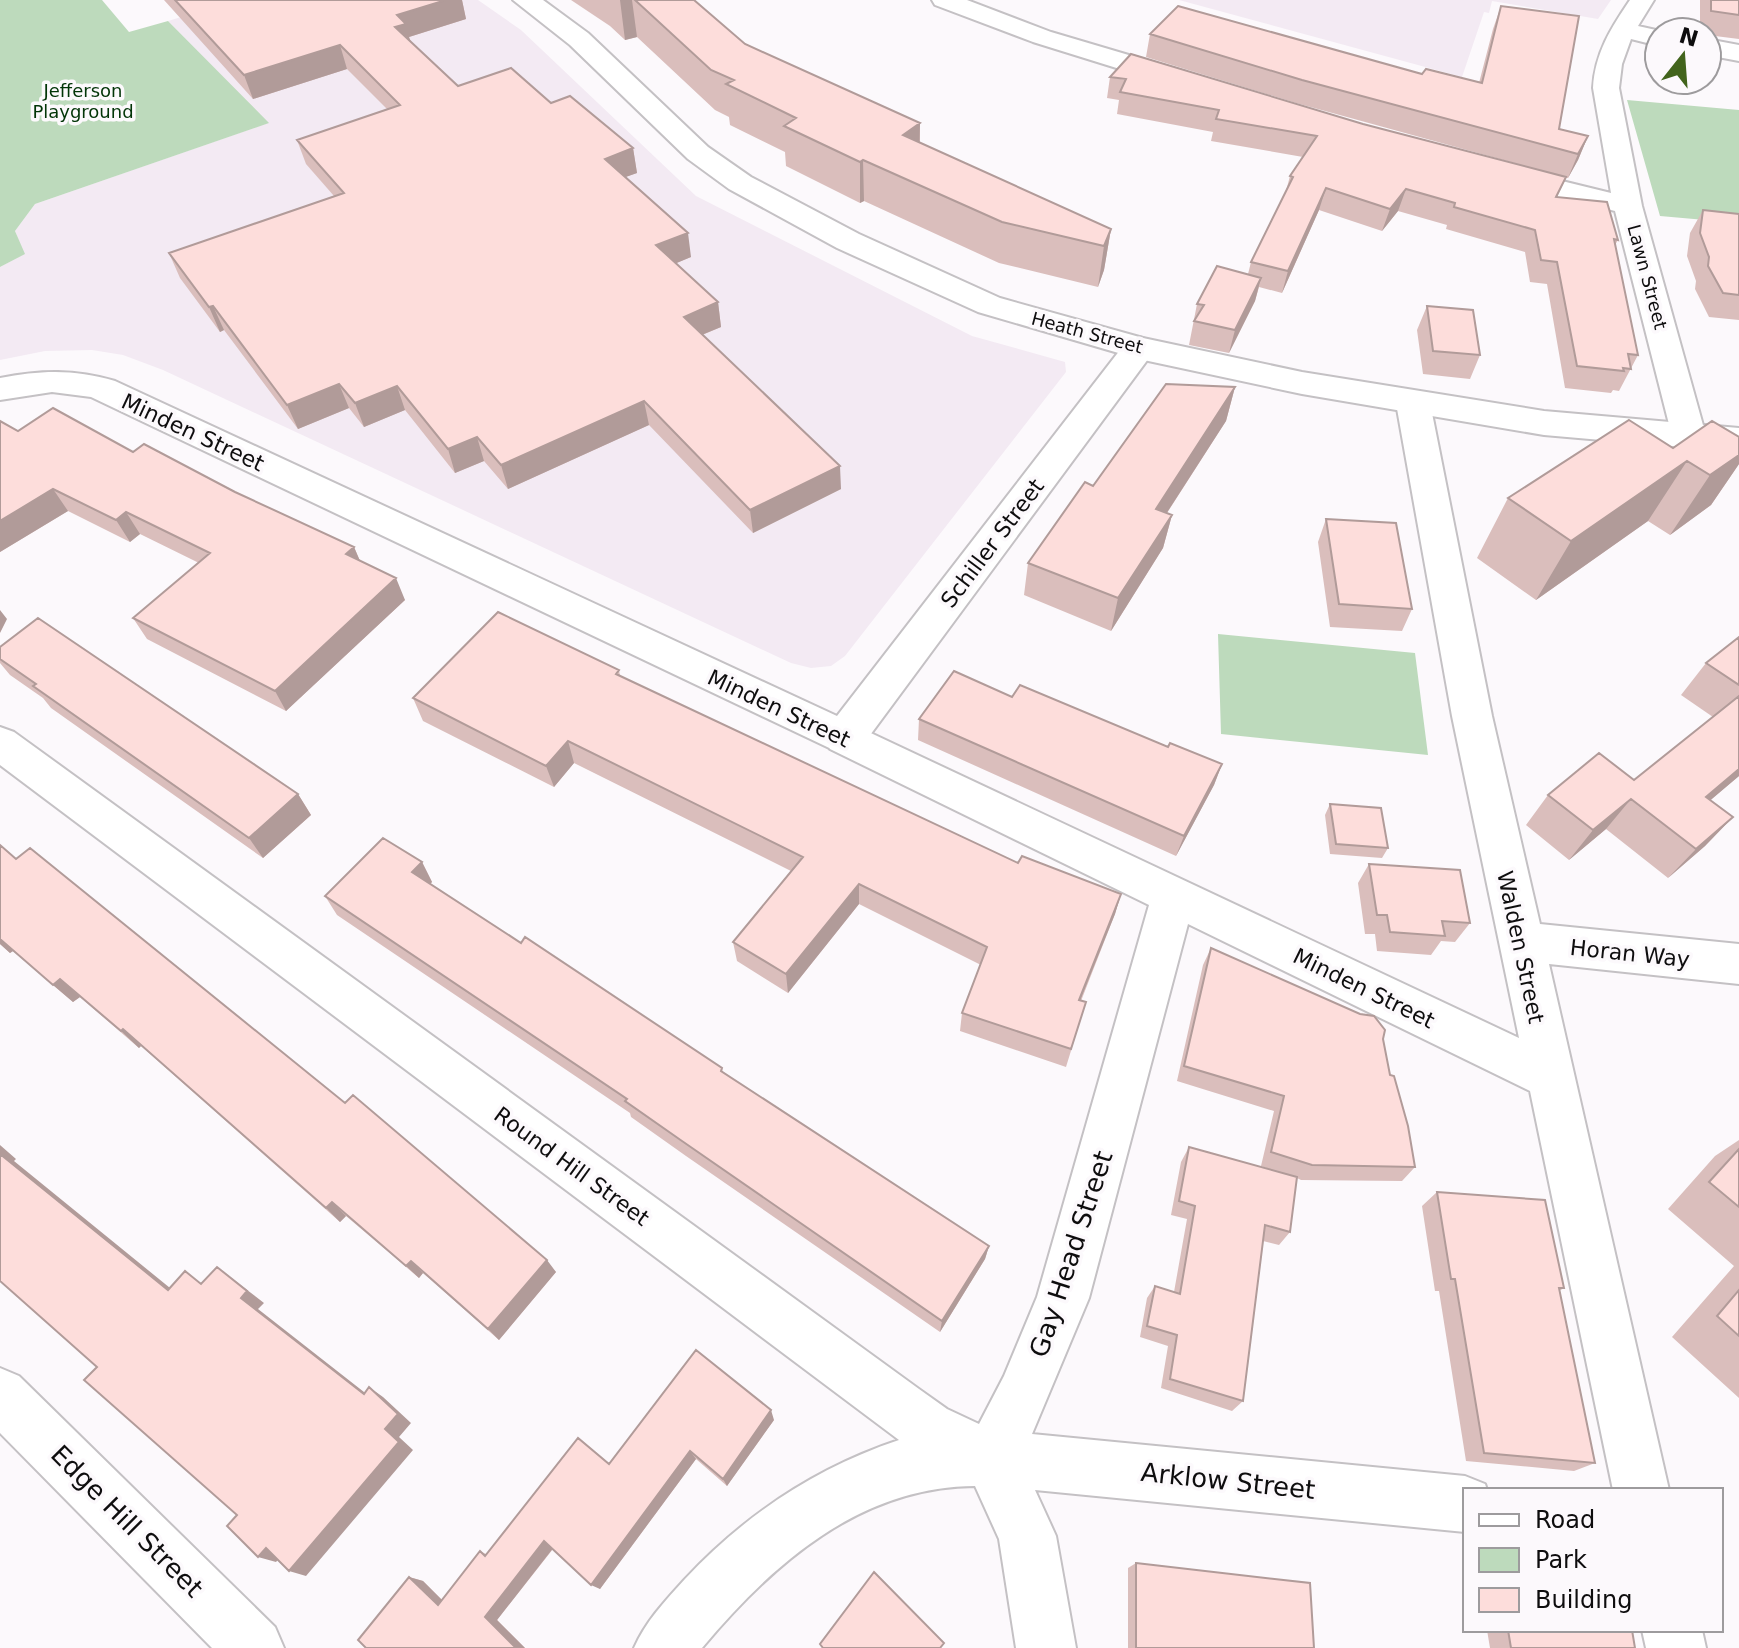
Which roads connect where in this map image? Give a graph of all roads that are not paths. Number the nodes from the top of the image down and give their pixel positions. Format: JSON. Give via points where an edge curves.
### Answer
{"nodes":[{"id":1,"x":526,"y":0,"type":"edge"},
{"id":2,"x":944,"y":0,"type":"edge"},
{"id":3,"x":1642,"y":0,"type":"edge"},
{"id":4,"x":1622,"y":30,"type":"junction"},
{"id":5,"x":1643,"y":35,"type":"edge"},
{"id":6,"x":1205,"y":87,"type":"edge"},
{"id":7,"x":1477,"y":167,"type":"edge"},
{"id":8,"x":1628,"y":206,"type":"junction"},
{"id":9,"x":1139,"y":348,"type":"junction"},
{"id":10,"x":0,"y":389,"type":"edge"},
{"id":11,"x":1413,"y":403,"type":"junction"},
{"id":12,"x":1689,"y":436,"type":"junction"},
{"id":13,"x":1739,"y":440,"type":"edge"},
{"id":14,"x":844,"y":738,"type":"junction"},
{"id":15,"x":0,"y":743,"type":"edge"},
{"id":16,"x":1173,"y":896,"type":"junction"},
{"id":17,"x":1520,"y":942,"type":"junction"},
{"id":18,"x":1739,"y":964,"type":"edge"},
{"id":19,"x":1549,"y":1076,"type":"junction"},
{"id":20,"x":0,"y":1395,"type":"edge"},
{"id":21,"x":991,"y":1458,"type":"junction"},
{"id":22,"x":1641,"y":1488,"type":"edge"},
{"id":23,"x":1463,"y":1504,"type":"edge"},
{"id":24,"x":254,"y":1648,"type":"edge"},
{"id":25,"x":664,"y":1648,"type":"edge"},
{"id":26,"x":1046,"y":1648,"type":"edge"}],
"edges":[{"from":1,"to":9,"type":"main road","name":"Heath Street","via":[[587,46],[698,153],[789,211],[989,305]]},
{"from":2,"to":6,"type":"street","via":[[1042,37]]},
{"from":3,"to":4,"type":"street"},
{"from":4,"to":5,"type":"street"},
{"from":4,"to":8,"type":"street","via":[[1606,68],[1606,88]]},
{"from":7,"to":8,"type":"street","name":"Lawn Street"},
{"from":8,"to":12,"type":"street","name":"Lawn Street"},
{"from":9,"to":11,"type":"main road","name":"Heath Street"},
{"from":9,"to":14,"type":"main road","name":"Schiller Street"},
{"from":10,"to":14,"type":"main road","name":"Minden Street","via":[[61,379],[103,389]]},
{"from":11,"to":12,"type":"main road","name":"Heath Street","via":[[1536,422]]},
{"from":11,"to":17,"type":"street","name":"Walden Street"},
{"from":12,"to":13,"type":"main road","name":"Heath Street"},
{"from":14,"to":16,"type":"street","name":"Minden Street"},
{"from":15,"to":21,"type":"street","name":"Round Hill Street","via":[[900,1408],[928,1428]]},
{"from":16,"to":19,"type":"street","name":"Minden Street"},
{"from":16,"to":21,"type":"street","name":"Gay Head Street","via":[[1063,1298]]},
{"from":17,"to":18,"type":"street","name":"Horan Way"},
{"from":17,"to":19,"type":"street","name":"Walden Street"},
{"from":19,"to":22,"type":"street","name":"Walden Street"},
{"from":20,"to":24,"type":"street","name":"Edge Hill Street"},
{"from":21,"to":23,"type":"street","name":"Arklow Street"},
{"from":21,"to":25,"type":"street","via":[[905,1466],[842,1492],[747,1559]]},
{"from":21,"to":26,"type":"street","via":[[1027,1536]]}]}
